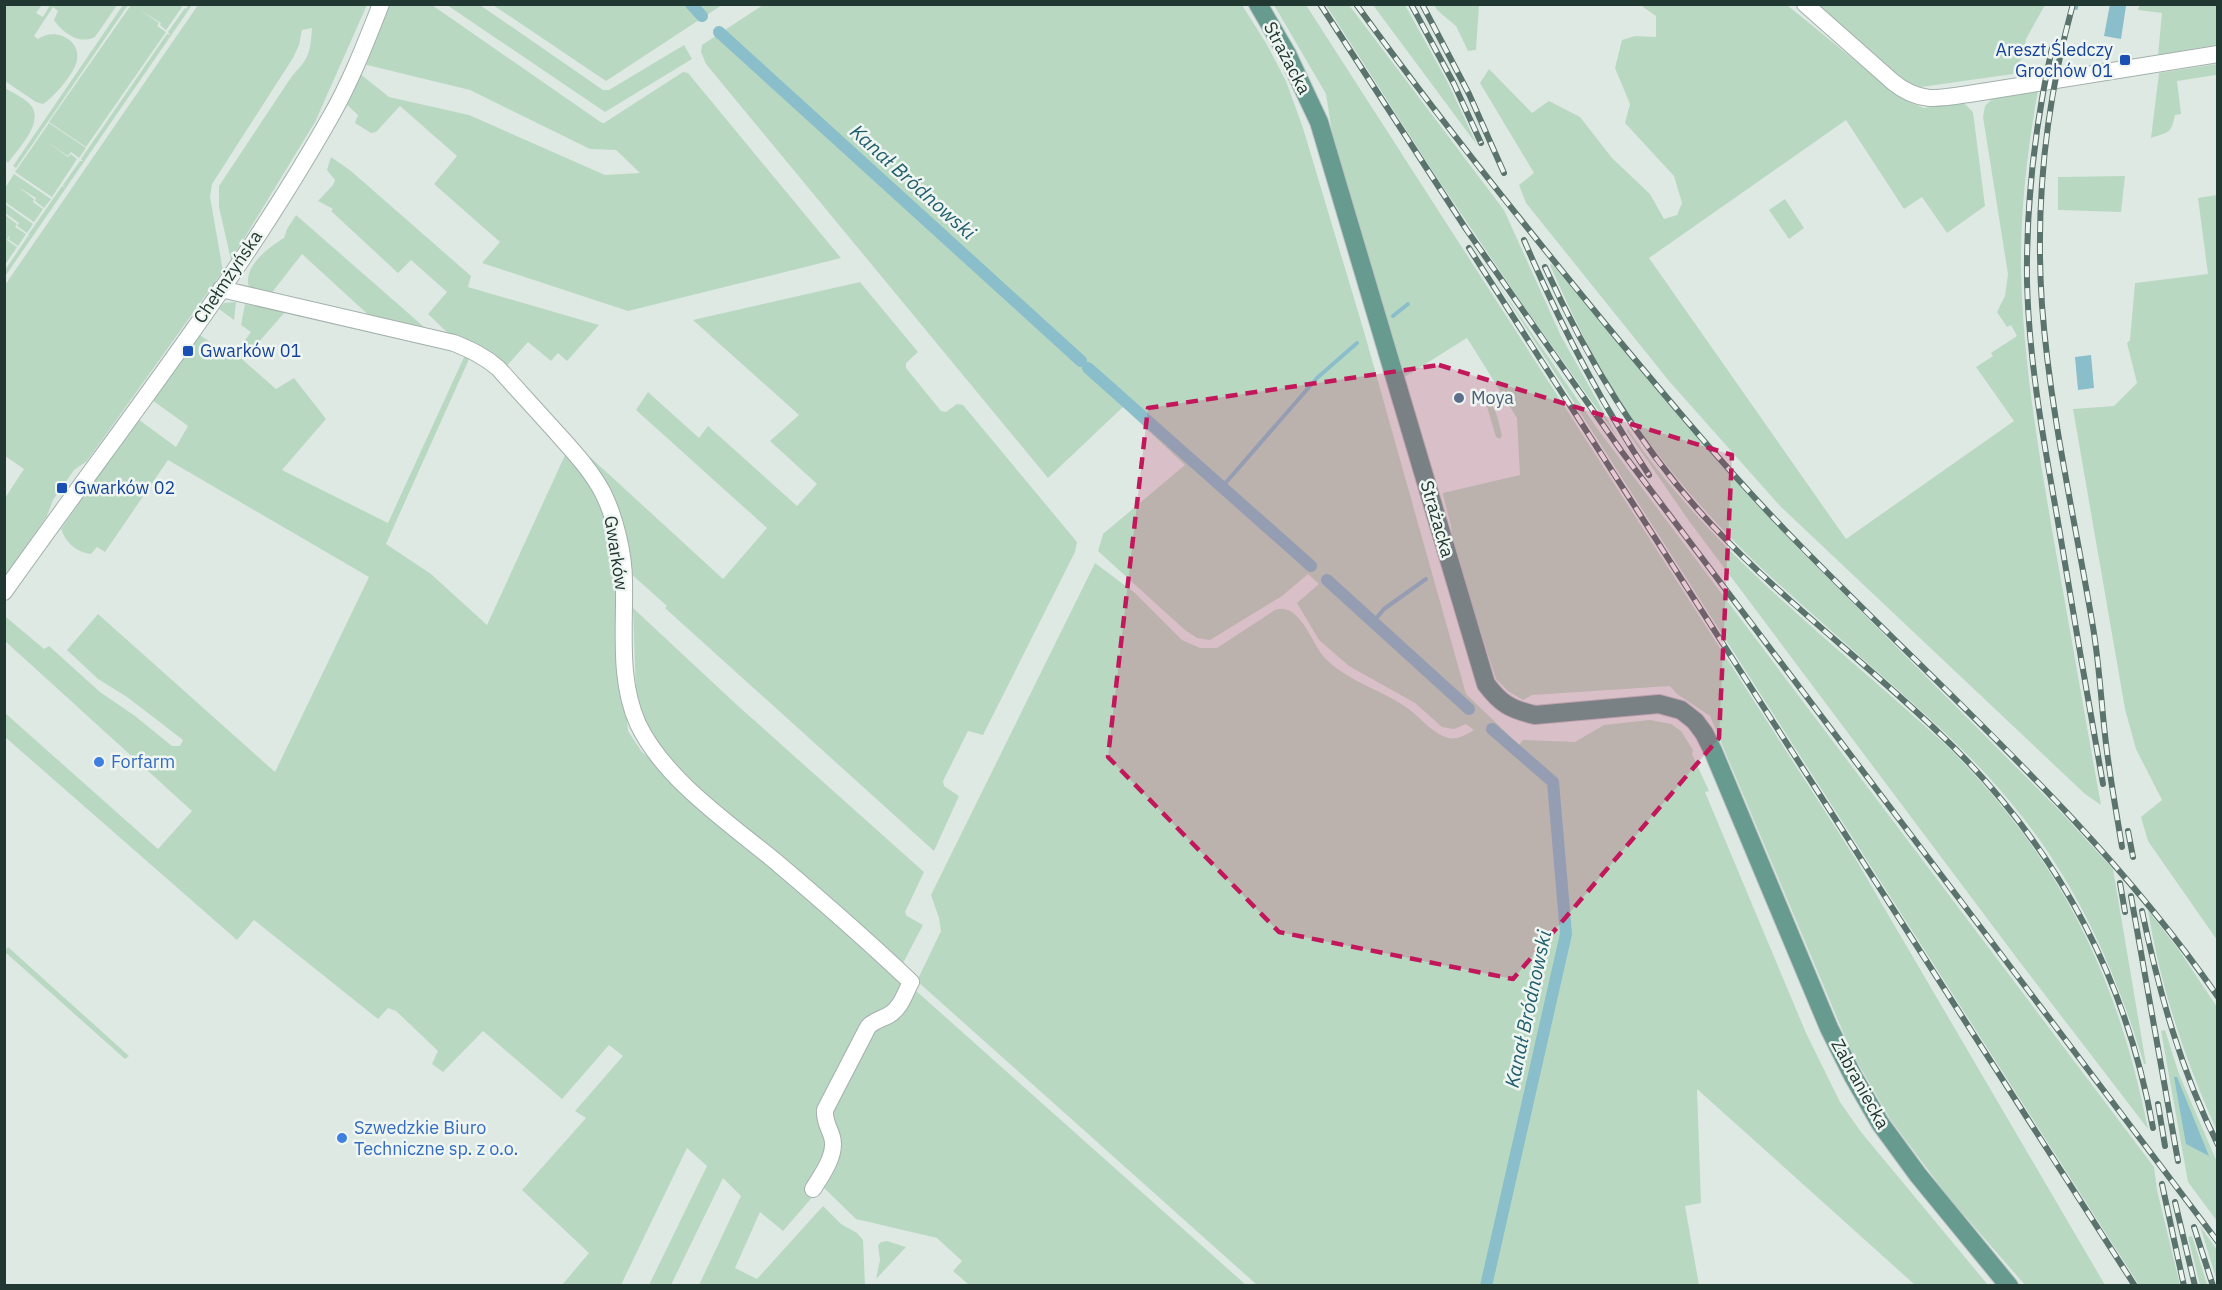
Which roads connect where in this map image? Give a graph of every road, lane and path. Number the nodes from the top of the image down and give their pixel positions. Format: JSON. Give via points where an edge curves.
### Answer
{"nodes":[{"id":1,"x":381,"y":4,"type":"edge"},
{"id":2,"x":1258,"y":4,"type":"edge"},
{"id":3,"x":1809,"y":8,"type":"edge"},
{"id":4,"x":2217,"y":54,"type":"edge"},
{"id":5,"x":222,"y":290,"type":"junction"},
{"id":6,"x":4,"y":592,"type":"edge"},
{"id":7,"x":1757,"y":856,"type":"joint"},
{"id":8,"x":813,"y":1189,"type":"dead end"},
{"id":9,"x":2009,"y":1286,"type":"edge"}],
"edges":[{"from":1,"to":5,"type":"street","name":"Chełmżyńska","via":[[332,115]]},
{"from":2,"to":7,"type":"main road","name":"Strażacka","via":[[1292,63],[1319,122],[1486,684],[1499,702],[1534,715],[1659,704],[1681,710],[1704,733]]},
{"from":3,"to":4,"type":"street","via":[[1902,90],[1924,98]]},
{"from":5,"to":6,"type":"street","name":"Chełmżyńska"},
{"from":5,"to":8,"type":"street","name":"Gwarków","via":[[454,343],[486,357],[580,459],[603,494],[617,536],[624,578],[628,697],[638,724],[656,753],[674,776],[856,930],[911,982],[898,1007],[868,1027],[825,1110],[833,1147]]},
{"from":7,"to":9,"type":"main road","name":"Zabraniecka","via":[[1852,1076],[1880,1123],[1918,1174]]}]}
